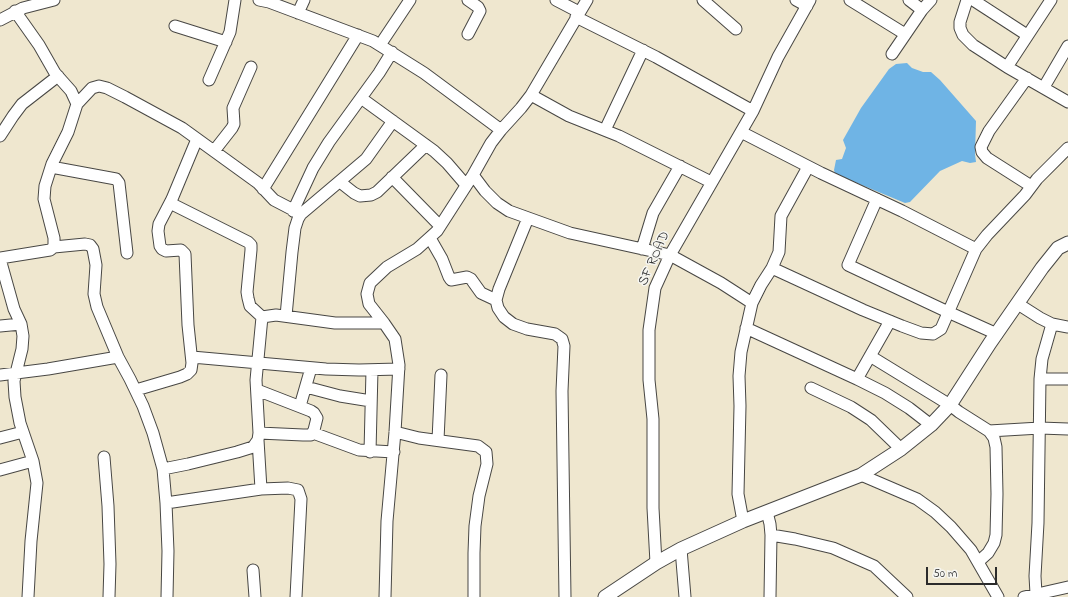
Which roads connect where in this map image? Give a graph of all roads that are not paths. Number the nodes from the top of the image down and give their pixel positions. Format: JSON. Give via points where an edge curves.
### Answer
{"nodes":[{"id":1,"x":54,"y":0,"type":"edge"},
{"id":2,"x":235,"y":0,"type":"edge"},
{"id":3,"x":259,"y":0,"type":"edge"},
{"id":4,"x":304,"y":0,"type":"edge"},
{"id":5,"x":410,"y":0,"type":"edge"},
{"id":6,"x":468,"y":0,"type":"edge"},
{"id":7,"x":556,"y":0,"type":"edge"},
{"id":8,"x":587,"y":0,"type":"edge"},
{"id":9,"x":703,"y":0,"type":"edge"},
{"id":10,"x":796,"y":0,"type":"edge"},
{"id":11,"x":850,"y":0,"type":"edge"},
{"id":12,"x":909,"y":0,"type":"edge"},
{"id":13,"x":931,"y":0,"type":"edge"},
{"id":14,"x":968,"y":0,"type":"edge"},
{"id":15,"x":973,"y":0,"type":"edge"},
{"id":16,"x":1051,"y":0,"type":"edge"},
{"id":17,"x":808,"y":3,"type":"edge"},
{"id":18,"x":922,"y":10,"type":"junction"},
{"id":19,"x":15,"y":11,"type":"junction"},
{"id":20,"x":298,"y":13,"type":"junction"},
{"id":21,"x":577,"y":15,"type":"junction"},
{"id":22,"x":0,"y":20,"type":"edge"},
{"id":23,"x":175,"y":26,"type":"dead end"},
{"id":24,"x":736,"y":29,"type":"dead end"},
{"id":25,"x":468,"y":34,"type":"dead end"},
{"id":26,"x":905,"y":34,"type":"junction"},
{"id":27,"x":358,"y":35,"type":"junction"},
{"id":28,"x":1027,"y":35,"type":"junction"},
{"id":29,"x":226,"y":42,"type":"junction"},
{"id":30,"x":380,"y":45,"type":"junction"},
{"id":31,"x":1068,"y":46,"type":"edge"},
{"id":32,"x":643,"y":50,"type":"junction"},
{"id":33,"x":392,"y":52,"type":"junction"},
{"id":34,"x":892,"y":54,"type":"dead end"},
{"id":35,"x":251,"y":67,"type":"dead end"},
{"id":36,"x":1007,"y":67,"type":"junction"},
{"id":37,"x":58,"y":76,"type":"junction"},
{"id":38,"x":1027,"y":78,"type":"junction"},
{"id":39,"x":210,"y":80,"type":"dead end"},
{"id":40,"x":1044,"y":87,"type":"junction"},
{"id":41,"x":531,"y":95,"type":"junction"},
{"id":42,"x":361,"y":98,"type":"junction"},
{"id":43,"x":1068,"y":102,"type":"edge"},
{"id":44,"x":77,"y":104,"type":"junction"},
{"id":45,"x":753,"y":111,"type":"junction"},
{"id":46,"x":393,"y":121,"type":"junction"},
{"id":47,"x":501,"y":130,"type":"junction"},
{"id":48,"x":605,"y":130,"type":"junction"},
{"id":49,"x":741,"y":132,"type":"junction"},
{"id":50,"x":0,"y":136,"type":"edge"},
{"id":51,"x":197,"y":138,"type":"junction"},
{"id":52,"x":426,"y":145,"type":"junction"},
{"id":53,"x":1068,"y":148,"type":"edge"},
{"id":54,"x":214,"y":151,"type":"junction"},
{"id":55,"x":680,"y":166,"type":"junction"},
{"id":56,"x":51,"y":167,"type":"junction"},
{"id":57,"x":808,"y":167,"type":"junction"},
{"id":58,"x":472,"y":175,"type":"junction"},
{"id":59,"x":392,"y":177,"type":"junction"},
{"id":60,"x":340,"y":182,"type":"junction"},
{"id":61,"x":711,"y":182,"type":"junction"},
{"id":62,"x":466,"y":185,"type":"junction"},
{"id":63,"x":1031,"y":186,"type":"junction"},
{"id":64,"x":263,"y":188,"type":"junction"},
{"id":65,"x":877,"y":199,"type":"junction"},
{"id":66,"x":170,"y":203,"type":"junction"},
{"id":67,"x":297,"y":213,"type":"junction"},
{"id":68,"x":528,"y":218,"type":"junction"},
{"id":69,"x":440,"y":226,"type":"junction"},
{"id":70,"x":430,"y":238,"type":"junction"},
{"id":71,"x":1068,"y":243,"type":"edge"},
{"id":72,"x":54,"y":248,"type":"junction"},
{"id":73,"x":642,"y":249,"type":"junction"},
{"id":74,"x":976,"y":249,"type":"junction"},
{"id":75,"x":127,"y":253,"type":"dead end"},
{"id":76,"x":670,"y":255,"type":"junction"},
{"id":77,"x":0,"y":258,"type":"edge"},
{"id":78,"x":772,"y":268,"type":"junction"},
{"id":79,"x":496,"y":300,"type":"junction"},
{"id":80,"x":752,"y":303,"type":"junction"},
{"id":81,"x":1018,"y":304,"type":"junction"},
{"id":82,"x":948,"y":312,"type":"junction"},
{"id":83,"x":286,"y":316,"type":"junction"},
{"id":84,"x":262,"y":317,"type":"junction"},
{"id":85,"x":890,"y":321,"type":"junction"},
{"id":86,"x":384,"y":322,"type":"junction"},
{"id":87,"x":21,"y":324,"type":"junction"},
{"id":88,"x":1052,"y":324,"type":"junction"},
{"id":89,"x":0,"y":326,"type":"edge"},
{"id":90,"x":1068,"y":327,"type":"edge"},
{"id":91,"x":746,"y":328,"type":"junction"},
{"id":92,"x":997,"y":334,"type":"junction"},
{"id":93,"x":870,"y":356,"type":"junction"},
{"id":94,"x":118,"y":357,"type":"junction"},
{"id":95,"x":192,"y":357,"type":"junction"},
{"id":96,"x":258,"y":364,"type":"junction"},
{"id":97,"x":311,"y":368,"type":"junction"},
{"id":98,"x":399,"y":369,"type":"junction"},
{"id":99,"x":372,"y":370,"type":"junction"},
{"id":100,"x":16,"y":374,"type":"junction"},
{"id":101,"x":441,"y":375,"type":"dead end"},
{"id":102,"x":0,"y":376,"type":"edge"},
{"id":103,"x":857,"y":379,"type":"junction"},
{"id":104,"x":1040,"y":379,"type":"junction"},
{"id":105,"x":1068,"y":379,"type":"edge"},
{"id":106,"x":306,"y":387,"type":"junction"},
{"id":107,"x":811,"y":388,"type":"dead end"},
{"id":108,"x":136,"y":390,"type":"junction"},
{"id":109,"x":257,"y":390,"type":"junction"},
{"id":110,"x":371,"y":400,"type":"junction"},
{"id":111,"x":950,"y":405,"type":"junction"},
{"id":112,"x":300,"y":406,"type":"junction"},
{"id":113,"x":931,"y":425,"type":"junction"},
{"id":114,"x":1040,"y":428,"type":"junction"},
{"id":115,"x":1068,"y":429,"type":"edge"},
{"id":116,"x":989,"y":431,"type":"junction"},
{"id":117,"x":23,"y":432,"type":"junction"},
{"id":118,"x":395,"y":432,"type":"junction"},
{"id":119,"x":313,"y":433,"type":"junction"},
{"id":120,"x":259,"y":436,"type":"junction"},
{"id":121,"x":0,"y":438,"type":"edge"},
{"id":122,"x":438,"y":440,"type":"junction"},
{"id":123,"x":901,"y":449,"type":"junction"},
{"id":124,"x":370,"y":452,"type":"junction"},
{"id":125,"x":394,"y":452,"type":"junction"},
{"id":126,"x":104,"y":457,"type":"dead end"},
{"id":127,"x":33,"y":461,"type":"junction"},
{"id":128,"x":163,"y":469,"type":"junction"},
{"id":129,"x":0,"y":470,"type":"edge"},
{"id":130,"x":861,"y":475,"type":"junction"},
{"id":131,"x":261,"y":489,"type":"junction"},
{"id":132,"x":166,"y":503,"type":"junction"},
{"id":133,"x":767,"y":512,"type":"junction"},
{"id":134,"x":743,"y":521,"type":"junction"},
{"id":135,"x":771,"y":535,"type":"junction"},
{"id":136,"x":681,"y":549,"type":"junction"},
{"id":137,"x":978,"y":562,"type":"junction"},
{"id":138,"x":656,"y":563,"type":"junction"},
{"id":139,"x":253,"y":570,"type":"dead end"},
{"id":140,"x":1068,"y":587,"type":"edge"},
{"id":141,"x":1036,"y":594,"type":"junction"},
{"id":142,"x":28,"y":597,"type":"edge"},
{"id":143,"x":110,"y":597,"type":"edge"},
{"id":144,"x":167,"y":597,"type":"edge"},
{"id":145,"x":255,"y":597,"type":"edge"},
{"id":146,"x":296,"y":597,"type":"edge"},
{"id":147,"x":385,"y":597,"type":"edge"},
{"id":148,"x":474,"y":597,"type":"edge"},
{"id":149,"x":565,"y":597,"type":"edge"},
{"id":150,"x":605,"y":597,"type":"edge"},
{"id":151,"x":685,"y":597,"type":"edge"},
{"id":152,"x":770,"y":597,"type":"edge"},
{"id":153,"x":907,"y":597,"type":"edge"},
{"id":154,"x":998,"y":597,"type":"edge"},
{"id":155,"x":1024,"y":597,"type":"edge"}],
"edges":[{"from":1,"to":19,"type":"street"},
{"from":2,"to":29,"type":"street"},
{"from":3,"to":20,"type":"street"},
{"from":4,"to":20,"type":"street"},
{"from":5,"to":30,"type":"street"},
{"from":6,"to":25,"type":"street","via":[[480,11]]},
{"from":7,"to":21,"type":"street"},
{"from":8,"to":21,"type":"street"},
{"from":9,"to":24,"type":"street"},
{"from":10,"to":17,"type":"street"},
{"from":11,"to":26,"type":"street"},
{"from":12,"to":18,"type":"street"},
{"from":13,"to":18,"type":"street"},
{"from":14,"to":36,"type":"street","via":[[960,22],[963,35],[973,45]]},
{"from":15,"to":28,"type":"street"},
{"from":16,"to":28,"type":"street"},
{"from":17,"to":45,"type":"street","name":"SF ROAD","via":[[778,57]]},
{"from":18,"to":26,"type":"street"},
{"from":19,"to":22,"type":"street"},
{"from":19,"to":37,"type":"street"},
{"from":20,"to":27,"type":"street"},
{"from":21,"to":32,"type":"street"},
{"from":21,"to":41,"type":"street"},
{"from":23,"to":29,"type":"street"},
{"from":26,"to":34,"type":"street"},
{"from":27,"to":30,"type":"street"},
{"from":27,"to":64,"type":"street"},
{"from":28,"to":36,"type":"street"},
{"from":29,"to":39,"type":"street"},
{"from":30,"to":33,"type":"street"},
{"from":31,"to":40,"type":"street"},
{"from":32,"to":45,"type":"street"},
{"from":32,"to":48,"type":"street"},
{"from":33,"to":42,"type":"street"},
{"from":33,"to":47,"type":"street"},
{"from":35,"to":54,"type":"street","via":[[233,108],[234,124]]},
{"from":36,"to":38,"type":"street"},
{"from":37,"to":44,"type":"street","via":[[71,91]]},
{"from":37,"to":50,"type":"street","via":[[22,104]]},
{"from":38,"to":40,"type":"street"},
{"from":38,"to":63,"type":"street","via":[[981,146],[987,158]]},
{"from":40,"to":43,"type":"street"},
{"from":41,"to":47,"type":"street"},
{"from":41,"to":48,"type":"street","via":[[569,116]]},
{"from":42,"to":46,"type":"street"},
{"from":42,"to":67,"type":"street","via":[[329,142],[314,168]]},
{"from":44,"to":51,"type":"street","via":[[92,88],[107,88]]},
{"from":44,"to":56,"type":"street","via":[[68,132]]},
{"from":45,"to":49,"type":"street","name":"SF ROAD"},
{"from":46,"to":52,"type":"street"},
{"from":46,"to":60,"type":"street","via":[[366,159]]},
{"from":47,"to":58,"type":"street"},
{"from":48,"to":55,"type":"street"},
{"from":49,"to":57,"type":"street"},
{"from":49,"to":61,"type":"street","name":"SF ROAD"},
{"from":51,"to":54,"type":"street"},
{"from":51,"to":66,"type":"street"},
{"from":52,"to":59,"type":"street"},
{"from":52,"to":62,"type":"street","via":[[447,163]]},
{"from":53,"to":63,"type":"street"},
{"from":54,"to":64,"type":"street"},
{"from":55,"to":61,"type":"street"},
{"from":55,"to":73,"type":"street","via":[[653,213]]},
{"from":56,"to":72,"type":"street","via":[[44,199]]},
{"from":56,"to":75,"type":"street","via":[[116,179],[119,182]]},
{"from":57,"to":65,"type":"street"},
{"from":57,"to":78,"type":"street","via":[[781,216],[779,252]]},
{"from":58,"to":62,"type":"street"},
{"from":58,"to":68,"type":"street","via":[[497,203]]},
{"from":59,"to":60,"type":"street","via":[[377,192],[365,196],[354,193]]},
{"from":59,"to":69,"type":"street"},
{"from":60,"to":67,"type":"street"},
{"from":61,"to":76,"type":"street","name":"SF ROAD"},
{"from":62,"to":69,"type":"street"},
{"from":63,"to":74,"type":"street"},
{"from":64,"to":67,"type":"street","via":[[274,200]]},
{"from":65,"to":74,"type":"street"},
{"from":65,"to":82,"type":"street","via":[[848,265]]},
{"from":66,"to":84,"type":"street","via":[[244,239],[251,245],[248,298],[250,306]]},
{"from":66,"to":95,"type":"street","via":[[159,224],[158,239],[162,249],[181,250],[185,254]]},
{"from":67,"to":83,"type":"street"},
{"from":68,"to":73,"type":"street","via":[[570,233]]},
{"from":68,"to":79,"type":"street"},
{"from":69,"to":70,"type":"street"},
{"from":70,"to":79,"type":"street","via":[[451,280],[467,277],[481,293]]},
{"from":70,"to":86,"type":"street","via":[[387,267],[370,283],[367,294],[369,304]]},
{"from":71,"to":81,"type":"street","via":[[1058,248]]},
{"from":72,"to":77,"type":"street"},
{"from":72,"to":94,"type":"street","via":[[85,244],[94,249],[94,294]]},
{"from":73,"to":76,"type":"street"},
{"from":74,"to":82,"type":"street"},
{"from":76,"to":80,"type":"street"},
{"from":76,"to":138,"type":"street","name":"SF ROAD","via":[[655,288],[649,330],[649,380],[653,419],[652,508]]},
{"from":77,"to":87,"type":"street"},
{"from":78,"to":80,"type":"street"},
{"from":78,"to":85,"type":"street"},
{"from":79,"to":149,"type":"street","via":[[504,317],[513,324],[555,334],[562,339],[564,346],[562,391]]},
{"from":80,"to":91,"type":"street"},
{"from":81,"to":88,"type":"street"},
{"from":81,"to":92,"type":"street"},
{"from":82,"to":85,"type":"street","via":[[941,329],[932,334],[921,333]]},
{"from":82,"to":92,"type":"street"},
{"from":83,"to":84,"type":"street"},
{"from":83,"to":86,"type":"street","via":[[335,323]]},
{"from":84,"to":96,"type":"street"},
{"from":85,"to":93,"type":"street"},
{"from":86,"to":98,"type":"street","via":[[395,340]]},
{"from":87,"to":89,"type":"street"},
{"from":87,"to":100,"type":"street","via":[[22,349]]},
{"from":88,"to":90,"type":"street"},
{"from":88,"to":104,"type":"street","via":[[1042,358]]},
{"from":91,"to":103,"type":"street"},
{"from":91,"to":134,"type":"street","via":[[739,376],[738,494]]},
{"from":92,"to":111,"type":"street"},
{"from":93,"to":103,"type":"street"},
{"from":93,"to":111,"type":"street"},
{"from":94,"to":100,"type":"street"},
{"from":94,"to":108,"type":"street"},
{"from":95,"to":96,"type":"street"},
{"from":95,"to":108,"type":"street","via":[[191,370],[187,374]]},
{"from":96,"to":97,"type":"street"},
{"from":96,"to":109,"type":"street"},
{"from":97,"to":99,"type":"street"},
{"from":97,"to":106,"type":"street"},
{"from":98,"to":99,"type":"street"},
{"from":98,"to":118,"type":"street"},
{"from":99,"to":110,"type":"street"},
{"from":100,"to":102,"type":"street"},
{"from":100,"to":117,"type":"street","via":[[14,397]]},
{"from":101,"to":122,"type":"street"},
{"from":103,"to":113,"type":"street","via":[[885,393]]},
{"from":104,"to":105,"type":"street"},
{"from":104,"to":114,"type":"street"},
{"from":106,"to":110,"type":"street","via":[[340,396]]},
{"from":106,"to":112,"type":"street"},
{"from":107,"to":123,"type":"street","via":[[851,407],[871,420]]},
{"from":108,"to":128,"type":"street","via":[[153,433]]},
{"from":109,"to":112,"type":"street"},
{"from":109,"to":120,"type":"street"},
{"from":110,"to":124,"type":"street"},
{"from":111,"to":113,"type":"street"},
{"from":111,"to":116,"type":"street"},
{"from":112,"to":119,"type":"street","via":[[316,415]]},
{"from":113,"to":123,"type":"street"},
{"from":114,"to":115,"type":"street"},
{"from":114,"to":116,"type":"street"},
{"from":114,"to":141,"type":"street"},
{"from":116,"to":137,"type":"street","via":[[996,447],[996,534],[988,553]]},
{"from":117,"to":121,"type":"street"},
{"from":117,"to":127,"type":"street"},
{"from":118,"to":122,"type":"street"},
{"from":118,"to":125,"type":"street"},
{"from":119,"to":120,"type":"street"},
{"from":119,"to":124,"type":"street"},
{"from":120,"to":128,"type":"street","via":[[253,447]]},
{"from":120,"to":131,"type":"street"},
{"from":122,"to":148,"type":"street","via":[[478,446],[486,452],[487,464],[475,526]]},
{"from":123,"to":130,"type":"street"},
{"from":124,"to":125,"type":"street"},
{"from":125,"to":147,"type":"street","via":[[387,522]]},
{"from":126,"to":143,"type":"street"},
{"from":127,"to":129,"type":"street"},
{"from":127,"to":142,"type":"street","via":[[37,483]]},
{"from":128,"to":132,"type":"street"},
{"from":130,"to":133,"type":"street"},
{"from":130,"to":137,"type":"street","via":[[917,499],[935,512],[971,550]]},
{"from":131,"to":132,"type":"street"},
{"from":131,"to":146,"type":"street","via":[[298,490],[301,499]]},
{"from":132,"to":144,"type":"street"},
{"from":133,"to":134,"type":"street"},
{"from":133,"to":135,"type":"street"},
{"from":134,"to":136,"type":"street"},
{"from":135,"to":152,"type":"street"},
{"from":135,"to":153,"type":"street","via":[[833,548],[874,566]]},
{"from":136,"to":138,"type":"street"},
{"from":136,"to":151,"type":"street"},
{"from":137,"to":154,"type":"street"},
{"from":138,"to":150,"type":"street"},
{"from":139,"to":145,"type":"street"},
{"from":140,"to":141,"type":"street"},
{"from":141,"to":155,"type":"street"}]}
